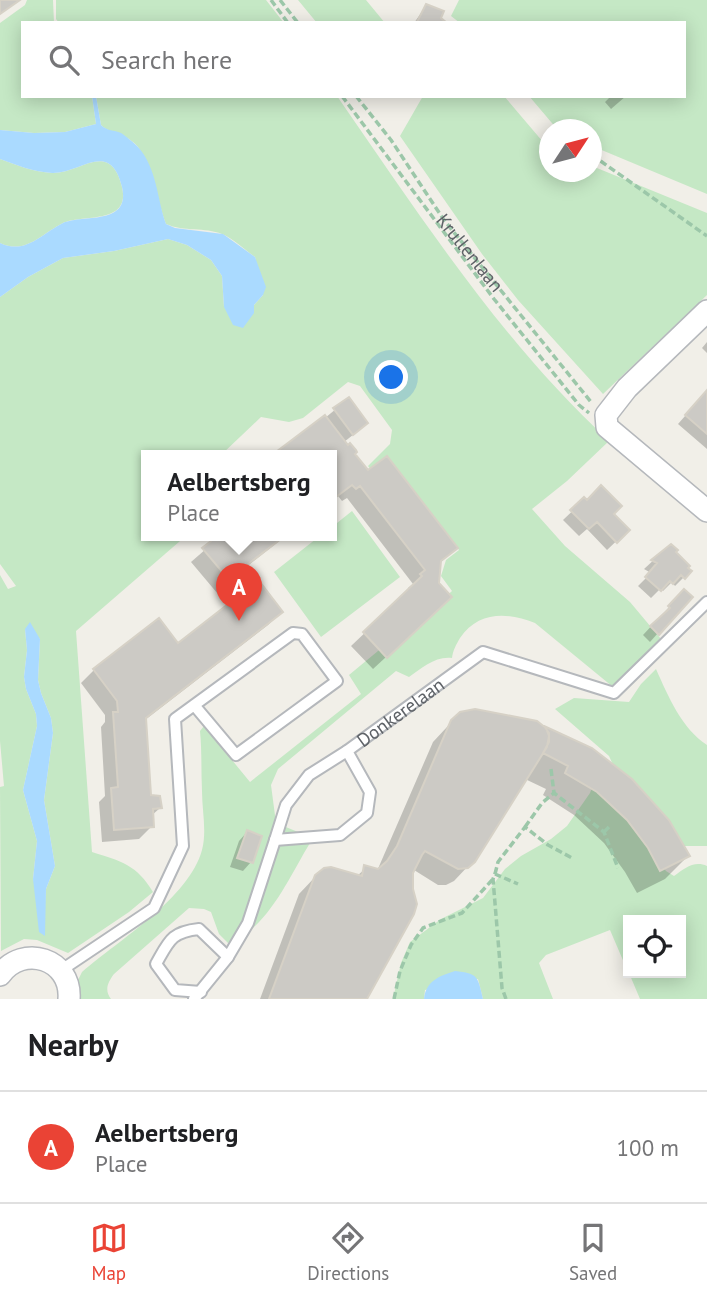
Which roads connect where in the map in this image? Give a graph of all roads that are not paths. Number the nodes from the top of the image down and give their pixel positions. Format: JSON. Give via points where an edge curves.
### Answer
{"nodes":[{"id":1,"x":707,"y":311,"type":"edge"},
{"id":2,"x":707,"y":511,"type":"edge"},
{"id":3,"x":707,"y":602,"type":"edge"},
{"id":4,"x":194,"y":705,"type":"junction"},
{"id":5,"x":347,"y":751,"type":"junction"},
{"id":6,"x":275,"y":840,"type":"junction"},
{"id":7,"x":228,"y":957,"type":"junction"},
{"id":8,"x":60,"y":971,"type":"junction"},
{"id":9,"x":0,"y":975,"type":"edge"},
{"id":10,"x":198,"y":995,"type":"edge"},
{"id":11,"x":69,"y":999,"type":"edge"}],
"edges":[{"from":1,"to":2,"type":"street","via":[[602,416]]},
{"from":3,"to":5,"type":"lane","name":"Donkerelaan","via":[[614,693],[483,652]]},
{"from":4,"to":4,"type":"lane","via":[[293,633],[302,634],[337,681],[236,755]]},
{"from":4,"to":8,"type":"lane","via":[[175,719],[183,846],[154,908]]},
{"from":5,"to":6,"type":"lane","via":[[309,775],[286,805]]},
{"from":5,"to":6,"type":"lane","name":"Donkerelaan","via":[[370,792],[367,813],[340,835]]},
{"from":6,"to":7,"type":"lane","via":[[248,923]]},
{"from":7,"to":10,"type":"lane"},
{"from":7,"to":10,"type":"lane","via":[[200,929],[172,937],[156,964],[175,990]]},
{"from":8,"to":9,"type":"street","via":[[40,958],[29,957],[7,966]]},
{"from":8,"to":11,"type":"street","via":[[67,981]]}]}
